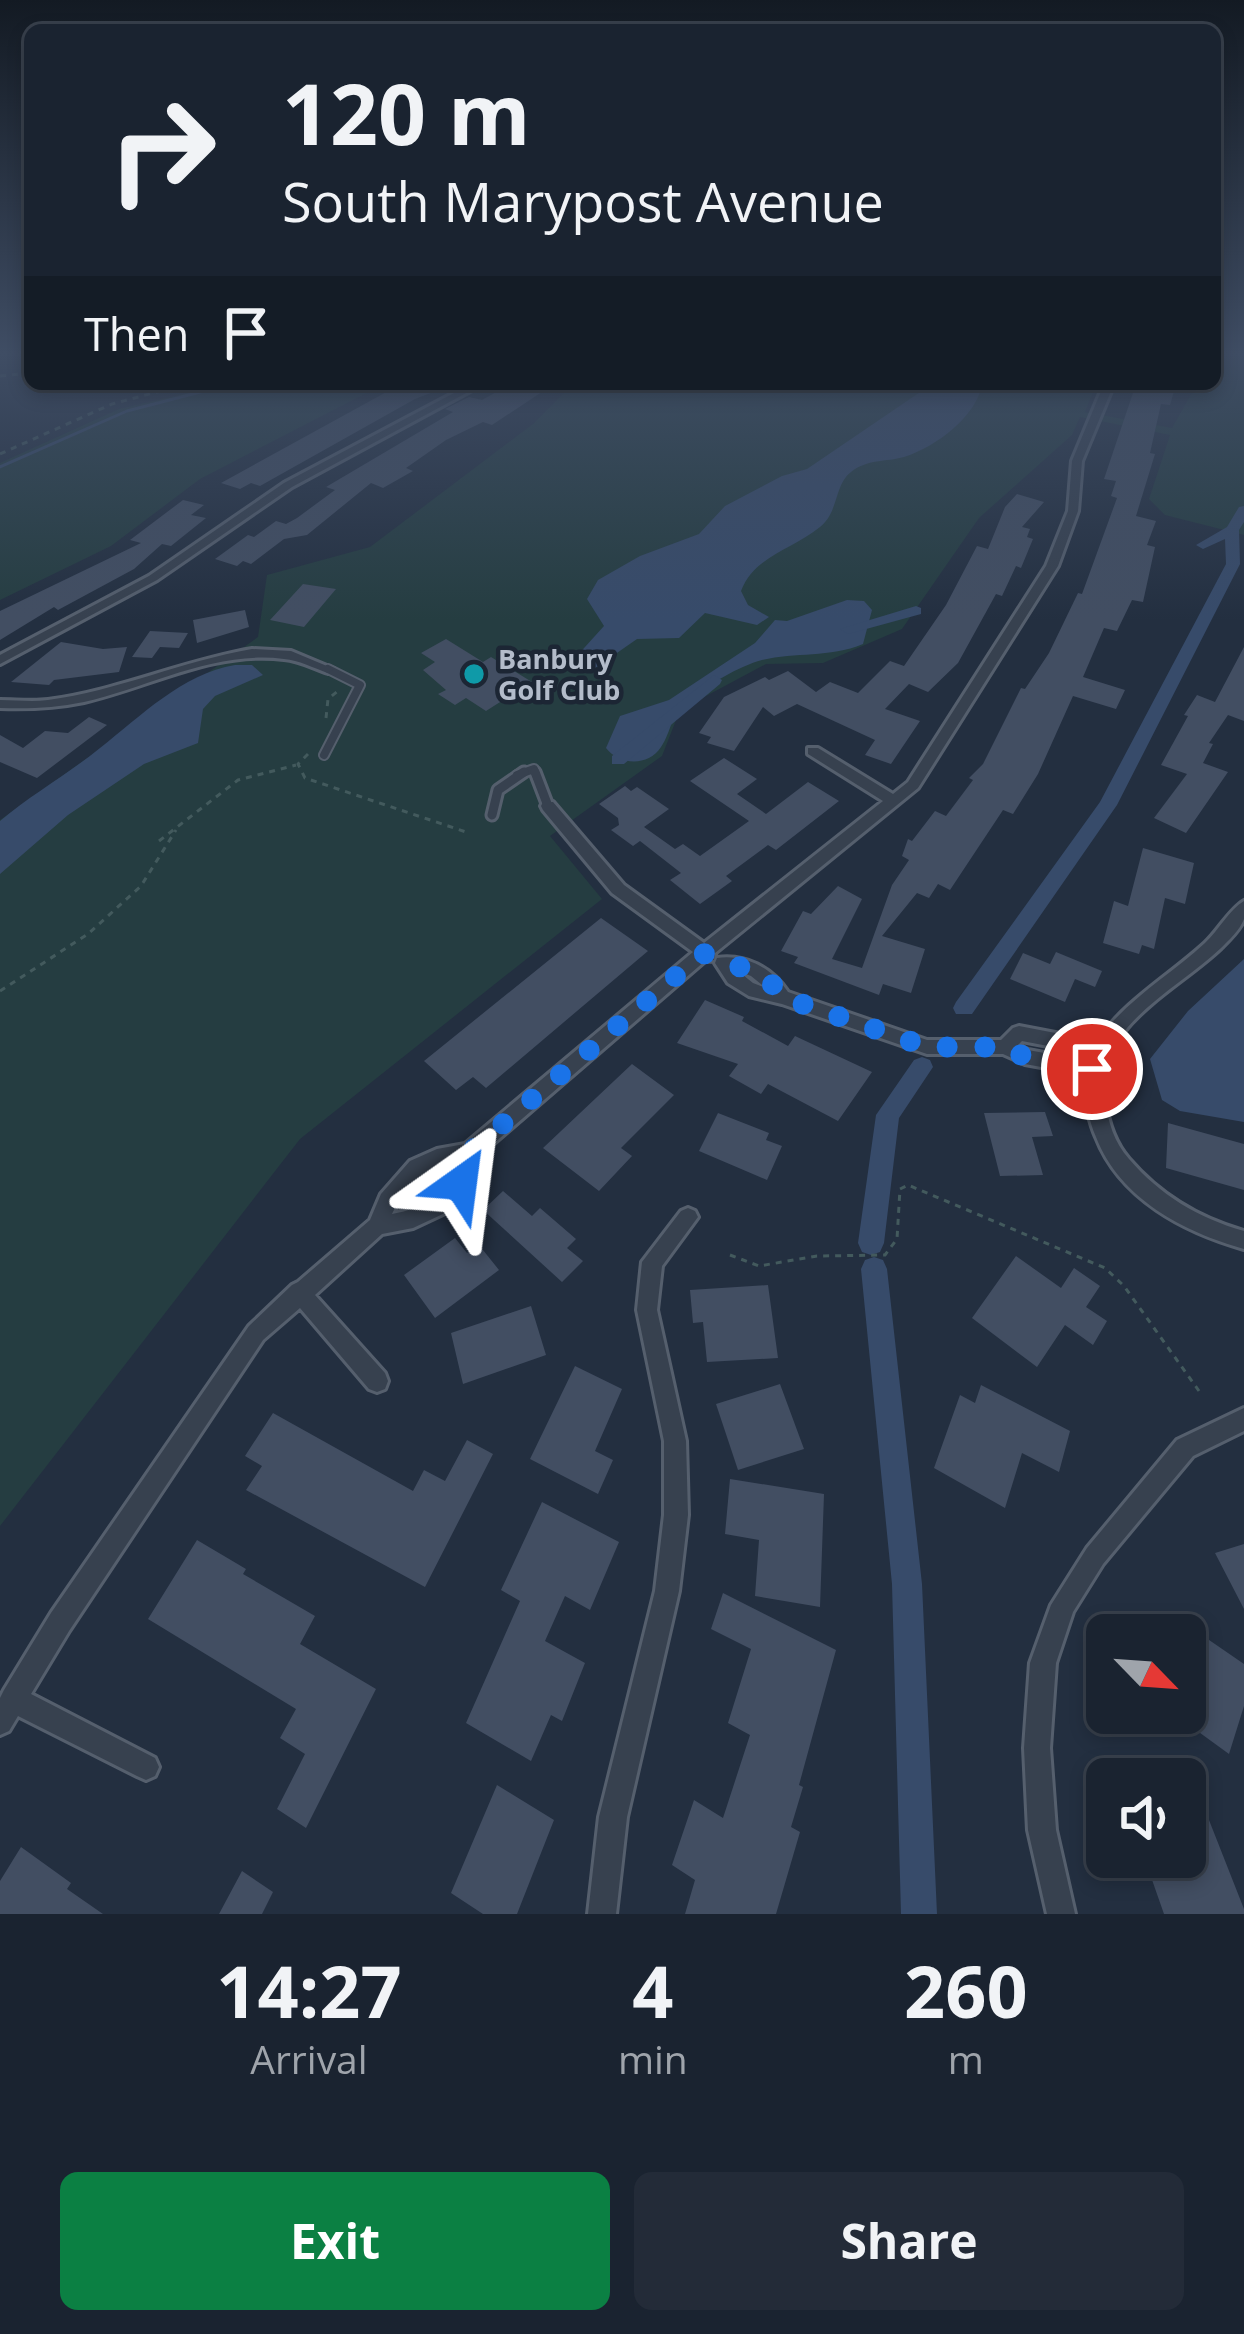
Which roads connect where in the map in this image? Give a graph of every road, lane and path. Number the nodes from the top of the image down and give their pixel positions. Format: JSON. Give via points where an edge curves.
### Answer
{"nodes":[{"id":1,"x":28,"y":441,"type":"edge"},
{"id":2,"x":370,"y":441,"type":"edge"},
{"id":3,"x":1085,"y":441,"type":"edge"},
{"id":4,"x":0,"y":454,"type":"edge"},
{"id":5,"x":0,"y":660,"type":"edge"},
{"id":6,"x":328,"y":669,"type":"joint"},
{"id":7,"x":340,"y":691,"type":"dead end"},
{"id":8,"x":0,"y":704,"type":"edge"},
{"id":9,"x":318,"y":734,"type":"dead end"},
{"id":10,"x":813,"y":751,"type":"dead end"},
{"id":11,"x":309,"y":753,"type":"dead end"},
{"id":12,"x":324,"y":755,"type":"dead end"},
{"id":13,"x":298,"y":764,"type":"junction"},
{"id":14,"x":895,"y":802,"type":"junction"},
{"id":15,"x":548,"y":806,"type":"joint"},
{"id":16,"x":491,"y":815,"type":"dead end"},
{"id":17,"x":176,"y":830,"type":"junction"},
{"id":18,"x":466,"y":832,"type":"dead end"},
{"id":19,"x":159,"y":841,"type":"dead end"},
{"id":20,"x":1244,"y":907,"type":"edge"},
{"id":21,"x":703,"y":953,"type":"junction"},
{"id":22,"x":0,"y":991,"type":"edge"},
{"id":23,"x":1005,"y":1047,"type":"junction"},
{"id":24,"x":1097,"y":1048,"type":"junction"},
{"id":25,"x":1092,"y":1069,"type":"junction"},
{"id":26,"x":470,"y":1152,"type":"junction"},
{"id":27,"x":688,"y":1217,"type":"dead end"},
{"id":28,"x":377,"y":1226,"type":"junction"},
{"id":29,"x":1244,"y":1240,"type":"edge"},
{"id":30,"x":730,"y":1255,"type":"dead end"},
{"id":31,"x":298,"y":1292,"type":"junction"},
{"id":32,"x":377,"y":1381,"type":"dead end"},
{"id":33,"x":1199,"y":1390,"type":"dead end"},
{"id":34,"x":1244,"y":1419,"type":"edge"},
{"id":35,"x":7,"y":1711,"type":"edge"},
{"id":36,"x":146,"y":1767,"type":"dead end"},
{"id":37,"x":602,"y":1914,"type":"edge"},
{"id":38,"x":1061,"y":1914,"type":"edge"}],
"edges":[{"from":1,"to":4,"type":"path"},
{"from":2,"to":5,"type":"street","via":[[288,485],[153,578]]},
{"from":3,"to":14,"type":"street","via":[[1073,511],[1052,566],[925,770]]},
{"from":6,"to":8,"type":"street","via":[[283,653],[239,654],[85,700]]},
{"from":6,"to":12,"type":"lane","via":[[360,685]]},
{"from":7,"to":9,"type":"path","via":[[328,699]]},
{"from":10,"to":14,"type":"street"},
{"from":11,"to":13,"type":"path"},
{"from":13,"to":17,"type":"path","via":[[238,780]]},
{"from":13,"to":18,"type":"path","via":[[305,778]]},
{"from":14,"to":21,"type":"street"},
{"from":15,"to":16,"type":"lane","via":[[534,769],[498,788]]},
{"from":15,"to":21,"type":"street","via":[[618,889]]},
{"from":17,"to":19,"type":"path"},
{"from":17,"to":22,"type":"path","via":[[141,886],[88,934]]},
{"from":20,"to":24,"type":"street","via":[[1207,955]]},
{"from":21,"to":23,"type":"street","via":[[744,964],[782,997],[927,1047]]},
{"from":21,"to":26,"type":"street"},
{"from":23,"to":24,"type":"street","via":[[1019,1033]]},
{"from":23,"to":25,"type":"street"},
{"from":24,"to":25,"type":"street"},
{"from":25,"to":29,"type":"street","via":[[1095,1109],[1111,1152],[1138,1185],[1166,1210]]},
{"from":26,"to":28,"type":"street","via":[[417,1168]]},
{"from":26,"to":28,"type":"street","via":[[461,1183],[440,1208]]},
{"from":27,"to":37,"type":"street","via":[[652,1262],[647,1310],[675,1441],[676,1515],[667,1591],[613,1817]]},
{"from":28,"to":31,"type":"street"},
{"from":30,"to":33,"type":"path","via":[[759,1267],[884,1255],[897,1239],[900,1189],[908,1185],[1106,1268]]},
{"from":31,"to":32,"type":"street"},
{"from":31,"to":35,"type":"street","via":[[226,1370]]},
{"from":34,"to":38,"type":"street","via":[[1186,1448],[1063,1605],[1043,1663],[1037,1748],[1042,1830]]},
{"from":35,"to":36,"type":"street"}]}
